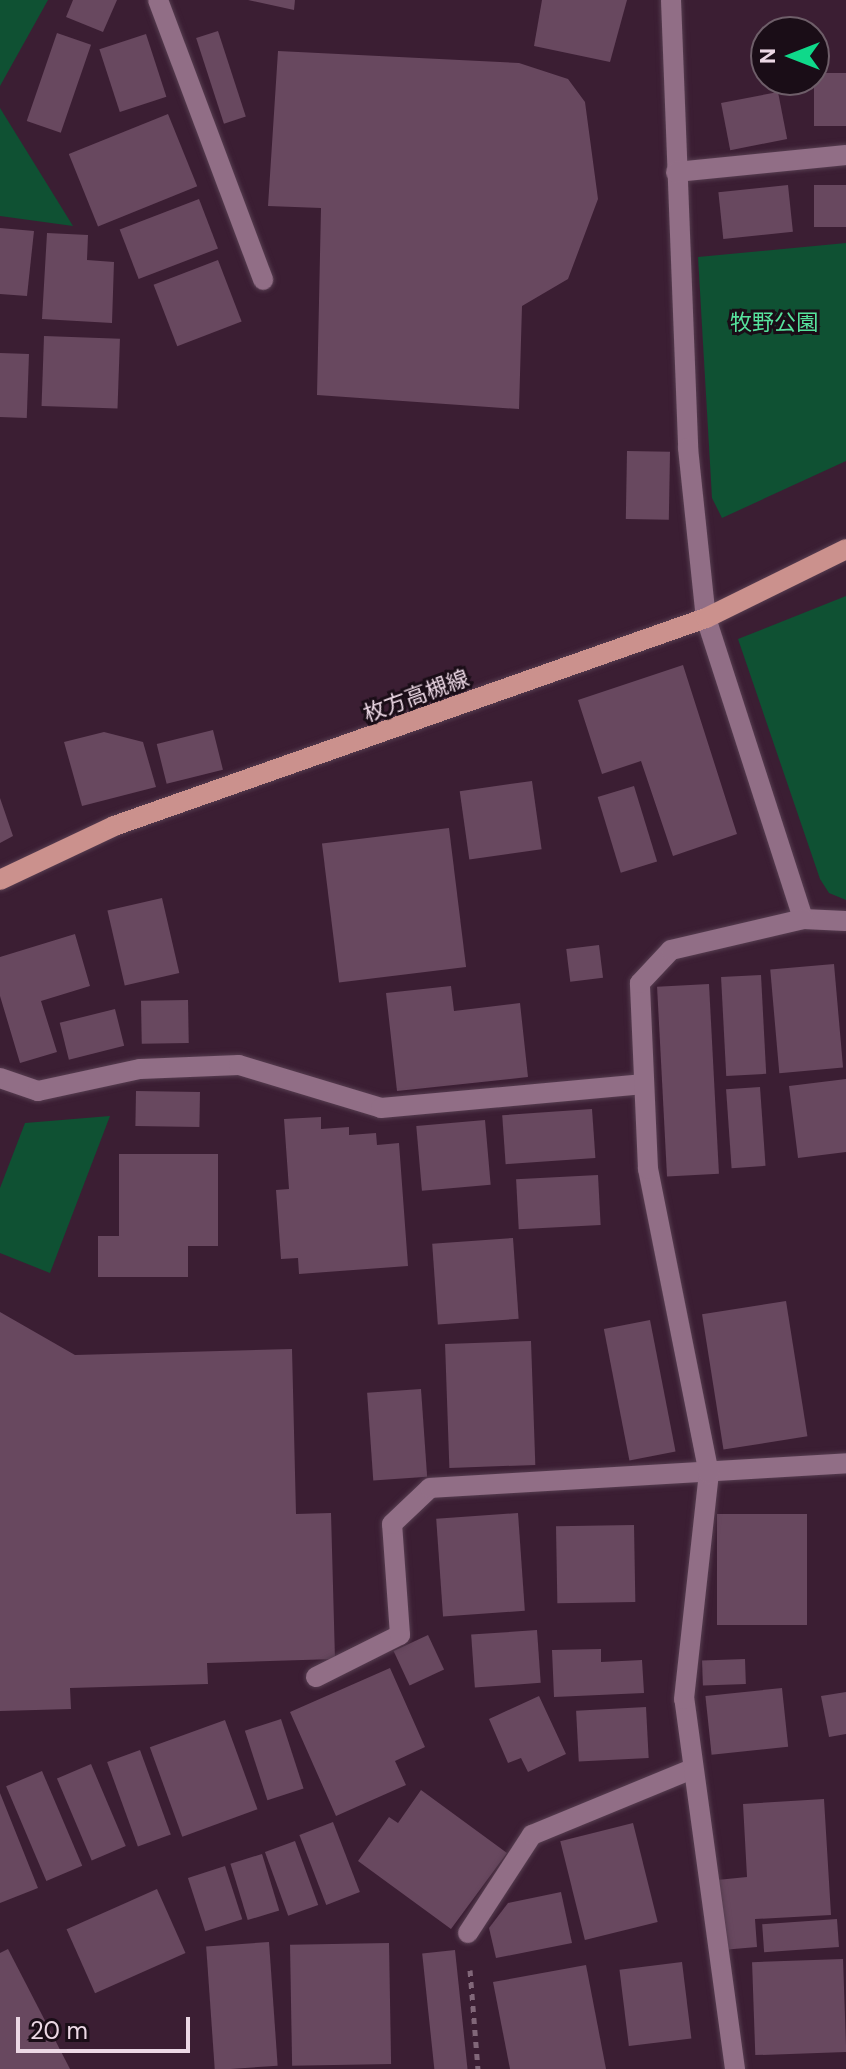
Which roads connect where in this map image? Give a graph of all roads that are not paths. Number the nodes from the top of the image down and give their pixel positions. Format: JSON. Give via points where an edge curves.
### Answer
{"nodes":[{"id":1,"x":158,"y":0,"type":"edge"},
{"id":2,"x":671,"y":0,"type":"edge"},
{"id":3,"x":846,"y":155,"type":"edge"},
{"id":4,"x":676,"y":172,"type":"junction"},
{"id":5,"x":263,"y":280,"type":"dead end"},
{"id":6,"x":846,"y":549,"type":"edge"},
{"id":7,"x":706,"y":618,"type":"junction"},
{"id":8,"x":0,"y":880,"type":"edge"},
{"id":9,"x":803,"y":919,"type":"junction"},
{"id":10,"x":846,"y":921,"type":"edge"},
{"id":11,"x":0,"y":1078,"type":"edge"},
{"id":12,"x":644,"y":1084,"type":"junction"},
{"id":13,"x":846,"y":1463,"type":"edge"},
{"id":14,"x":709,"y":1474,"type":"junction"},
{"id":15,"x":316,"y":1677,"type":"dead end"},
{"id":16,"x":692,"y":1769,"type":"junction"},
{"id":17,"x":468,"y":1933,"type":"road end"},
{"id":18,"x":735,"y":2069,"type":"edge"}],
"edges":[{"from":1,"to":5,"type":"street"},
{"from":2,"to":4,"type":"street"},
{"from":3,"to":4,"type":"street"},
{"from":4,"to":7,"type":"street","via":[[689,461]]},
{"from":6,"to":7,"type":"main road","name":"枚方高槻線"},
{"from":7,"to":8,"type":"main road","name":"枚方高槻線","via":[[114,826]]},
{"from":7,"to":9,"type":"street"},
{"from":9,"to":10,"type":"street"},
{"from":9,"to":12,"type":"street","via":[[671,950],[640,983]]},
{"from":11,"to":12,"type":"street","via":[[38,1091],[140,1069],[239,1065],[381,1108]]},
{"from":12,"to":14,"type":"street","via":[[648,1169]]},
{"from":13,"to":14,"type":"street"},
{"from":14,"to":15,"type":"street","via":[[430,1488],[392,1524],[400,1635]]},
{"from":14,"to":16,"type":"street","via":[[684,1699]]},
{"from":16,"to":17,"type":"street","via":[[532,1835]]},
{"from":16,"to":18,"type":"street"}]}
